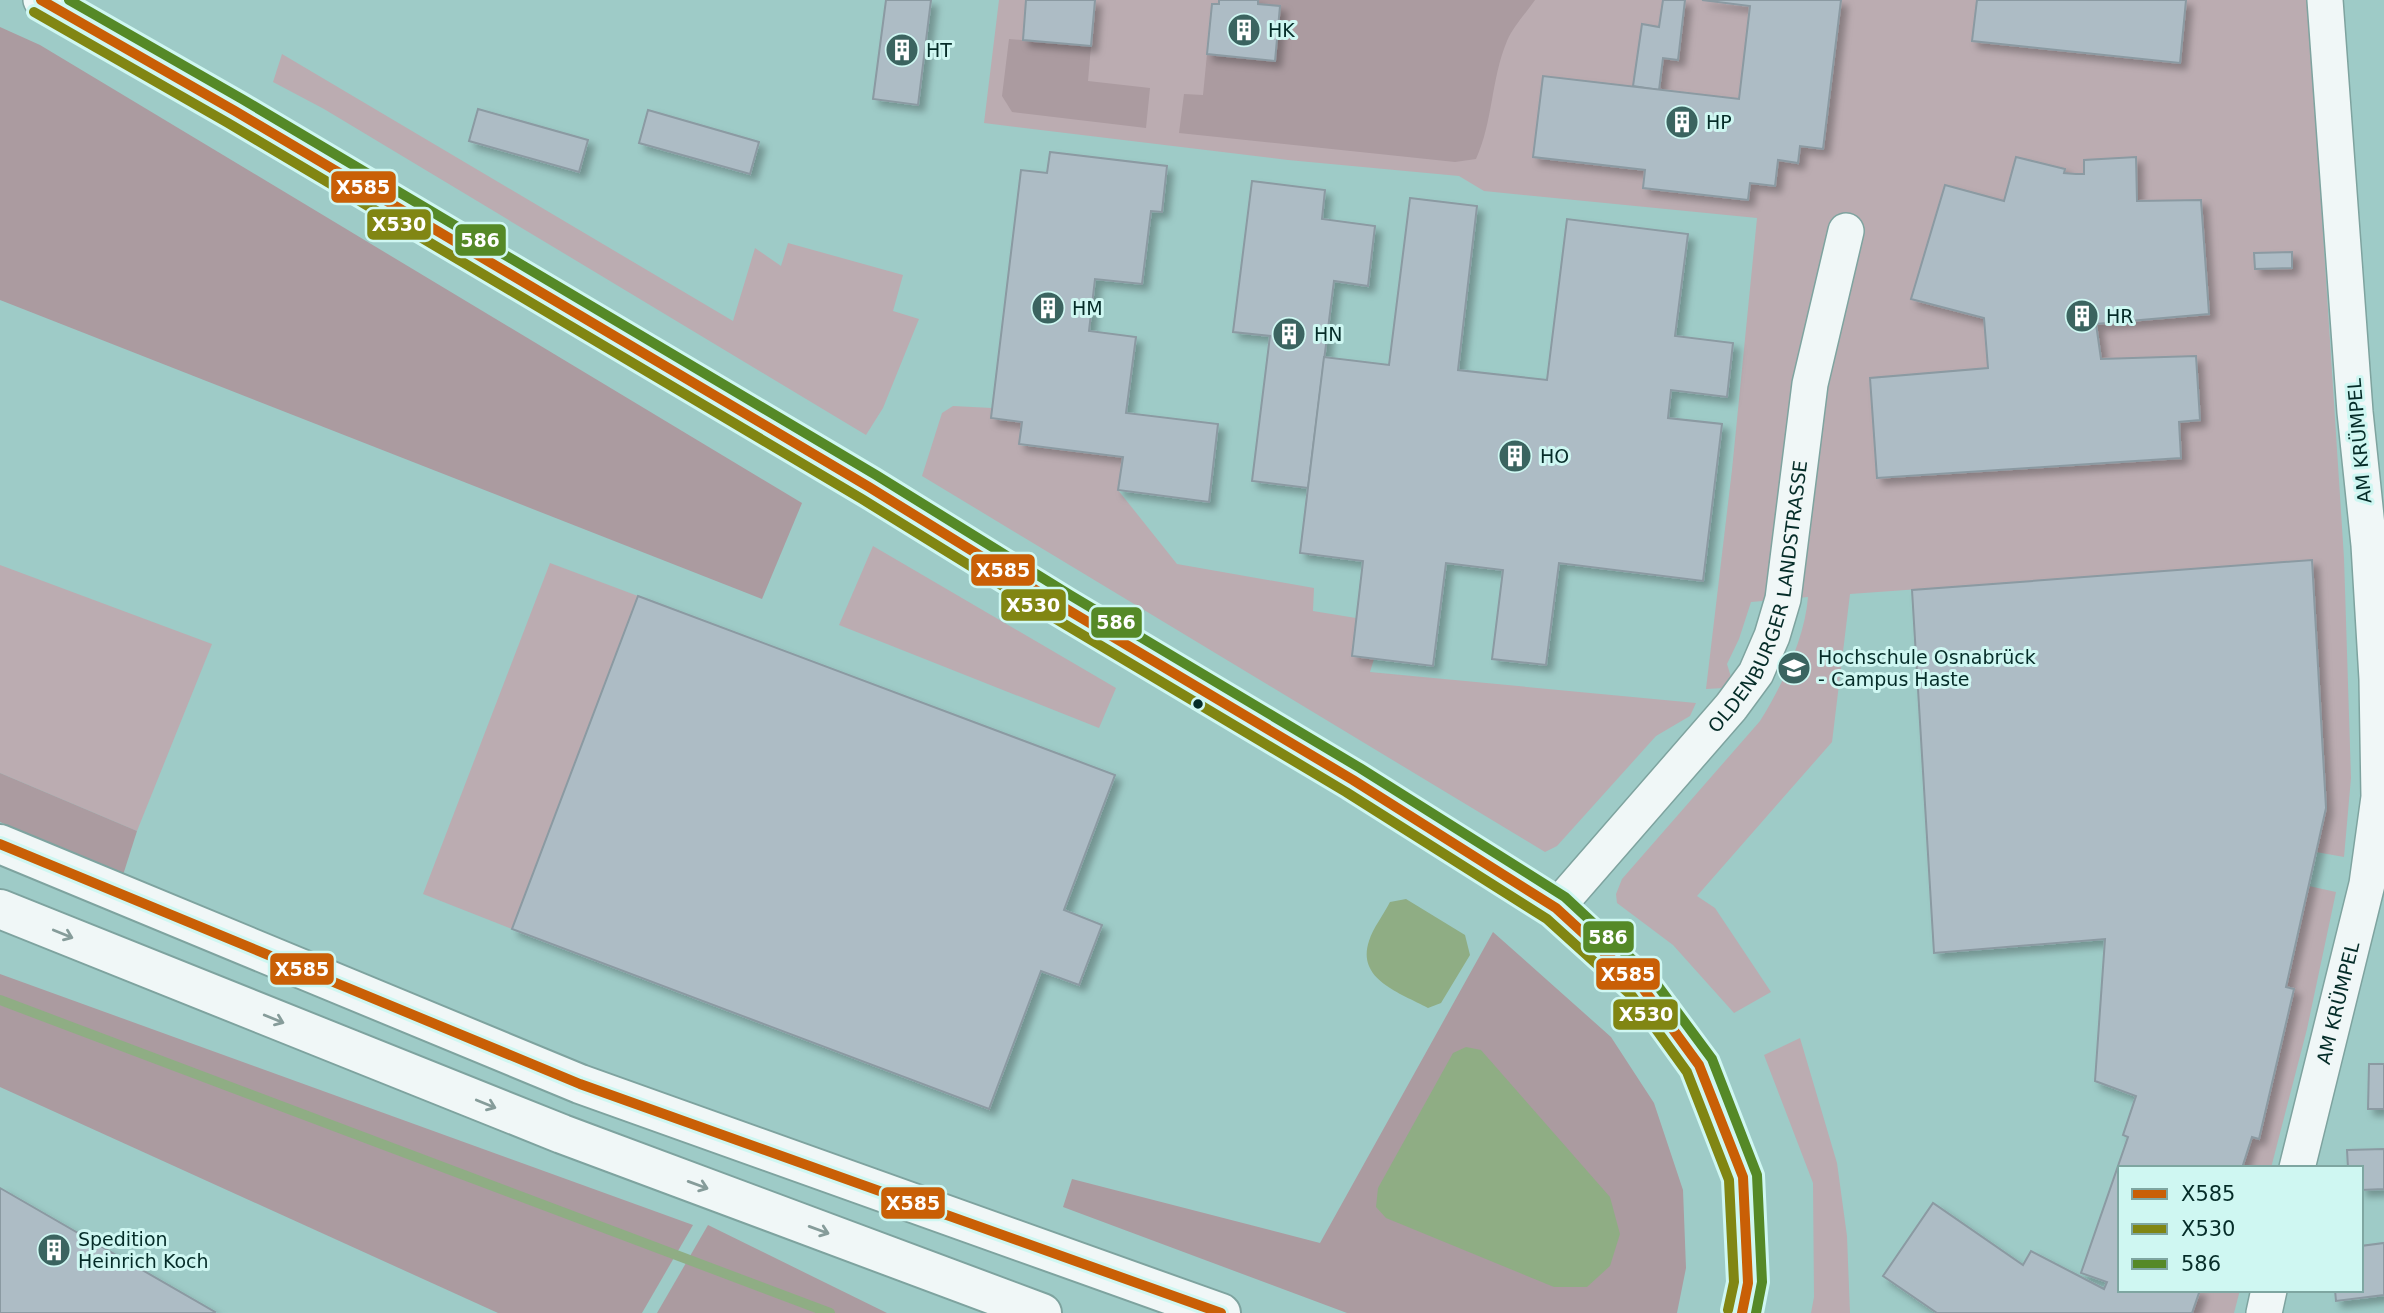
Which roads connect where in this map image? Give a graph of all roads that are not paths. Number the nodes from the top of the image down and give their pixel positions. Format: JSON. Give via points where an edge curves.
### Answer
{"nodes":[{"id":1,"x":41,"y":0,"type":"edge"},
{"id":2,"x":2325,"y":0,"type":"edge"},
{"id":3,"x":1846,"y":231,"type":"dead end"},
{"id":4,"x":2370,"y":411,"type":"edge"},
{"id":5,"x":0,"y":844,"type":"edge"},
{"id":6,"x":1556,"y":908,"type":"junction"},
{"id":7,"x":0,"y":909,"type":"edge"},
{"id":8,"x":2297,"y":1166,"type":"edge"},
{"id":9,"x":2269,"y":1292,"type":"edge"},
{"id":10,"x":1042,"y":1313,"type":"edge"},
{"id":11,"x":1221,"y":1313,"type":"edge"},
{"id":12,"x":1742,"y":1313,"type":"edge"},
{"id":13,"x":2264,"y":1313,"type":"edge"}],
"edges":[{"from":1,"to":6,"type":"street","via":[[869,487]]},
{"from":2,"to":4,"type":"street","name":"AM KRÜMPEL"},
{"from":3,"to":6,"type":"street","name":"OLDENBURGER LANDSTRASSE","via":[[1810,384],[1783,599],[1772,636],[1756,673],[1731,707]]},
{"from":4,"to":8,"type":"street","name":"AM KRÜMPEL","via":[[2369,545],[2379,797],[2367,884]]},
{"from":5,"to":11,"type":"highway","via":[[580,1084]]},
{"from":6,"to":12,"type":"street","via":[[1642,987],[1699,1065],[1743,1177],[1748,1283]]},
{"from":7,"to":10,"type":"highway","one_way":true,"via":[[562,1134]]},
{"from":9,"to":13,"type":"street"}]}
